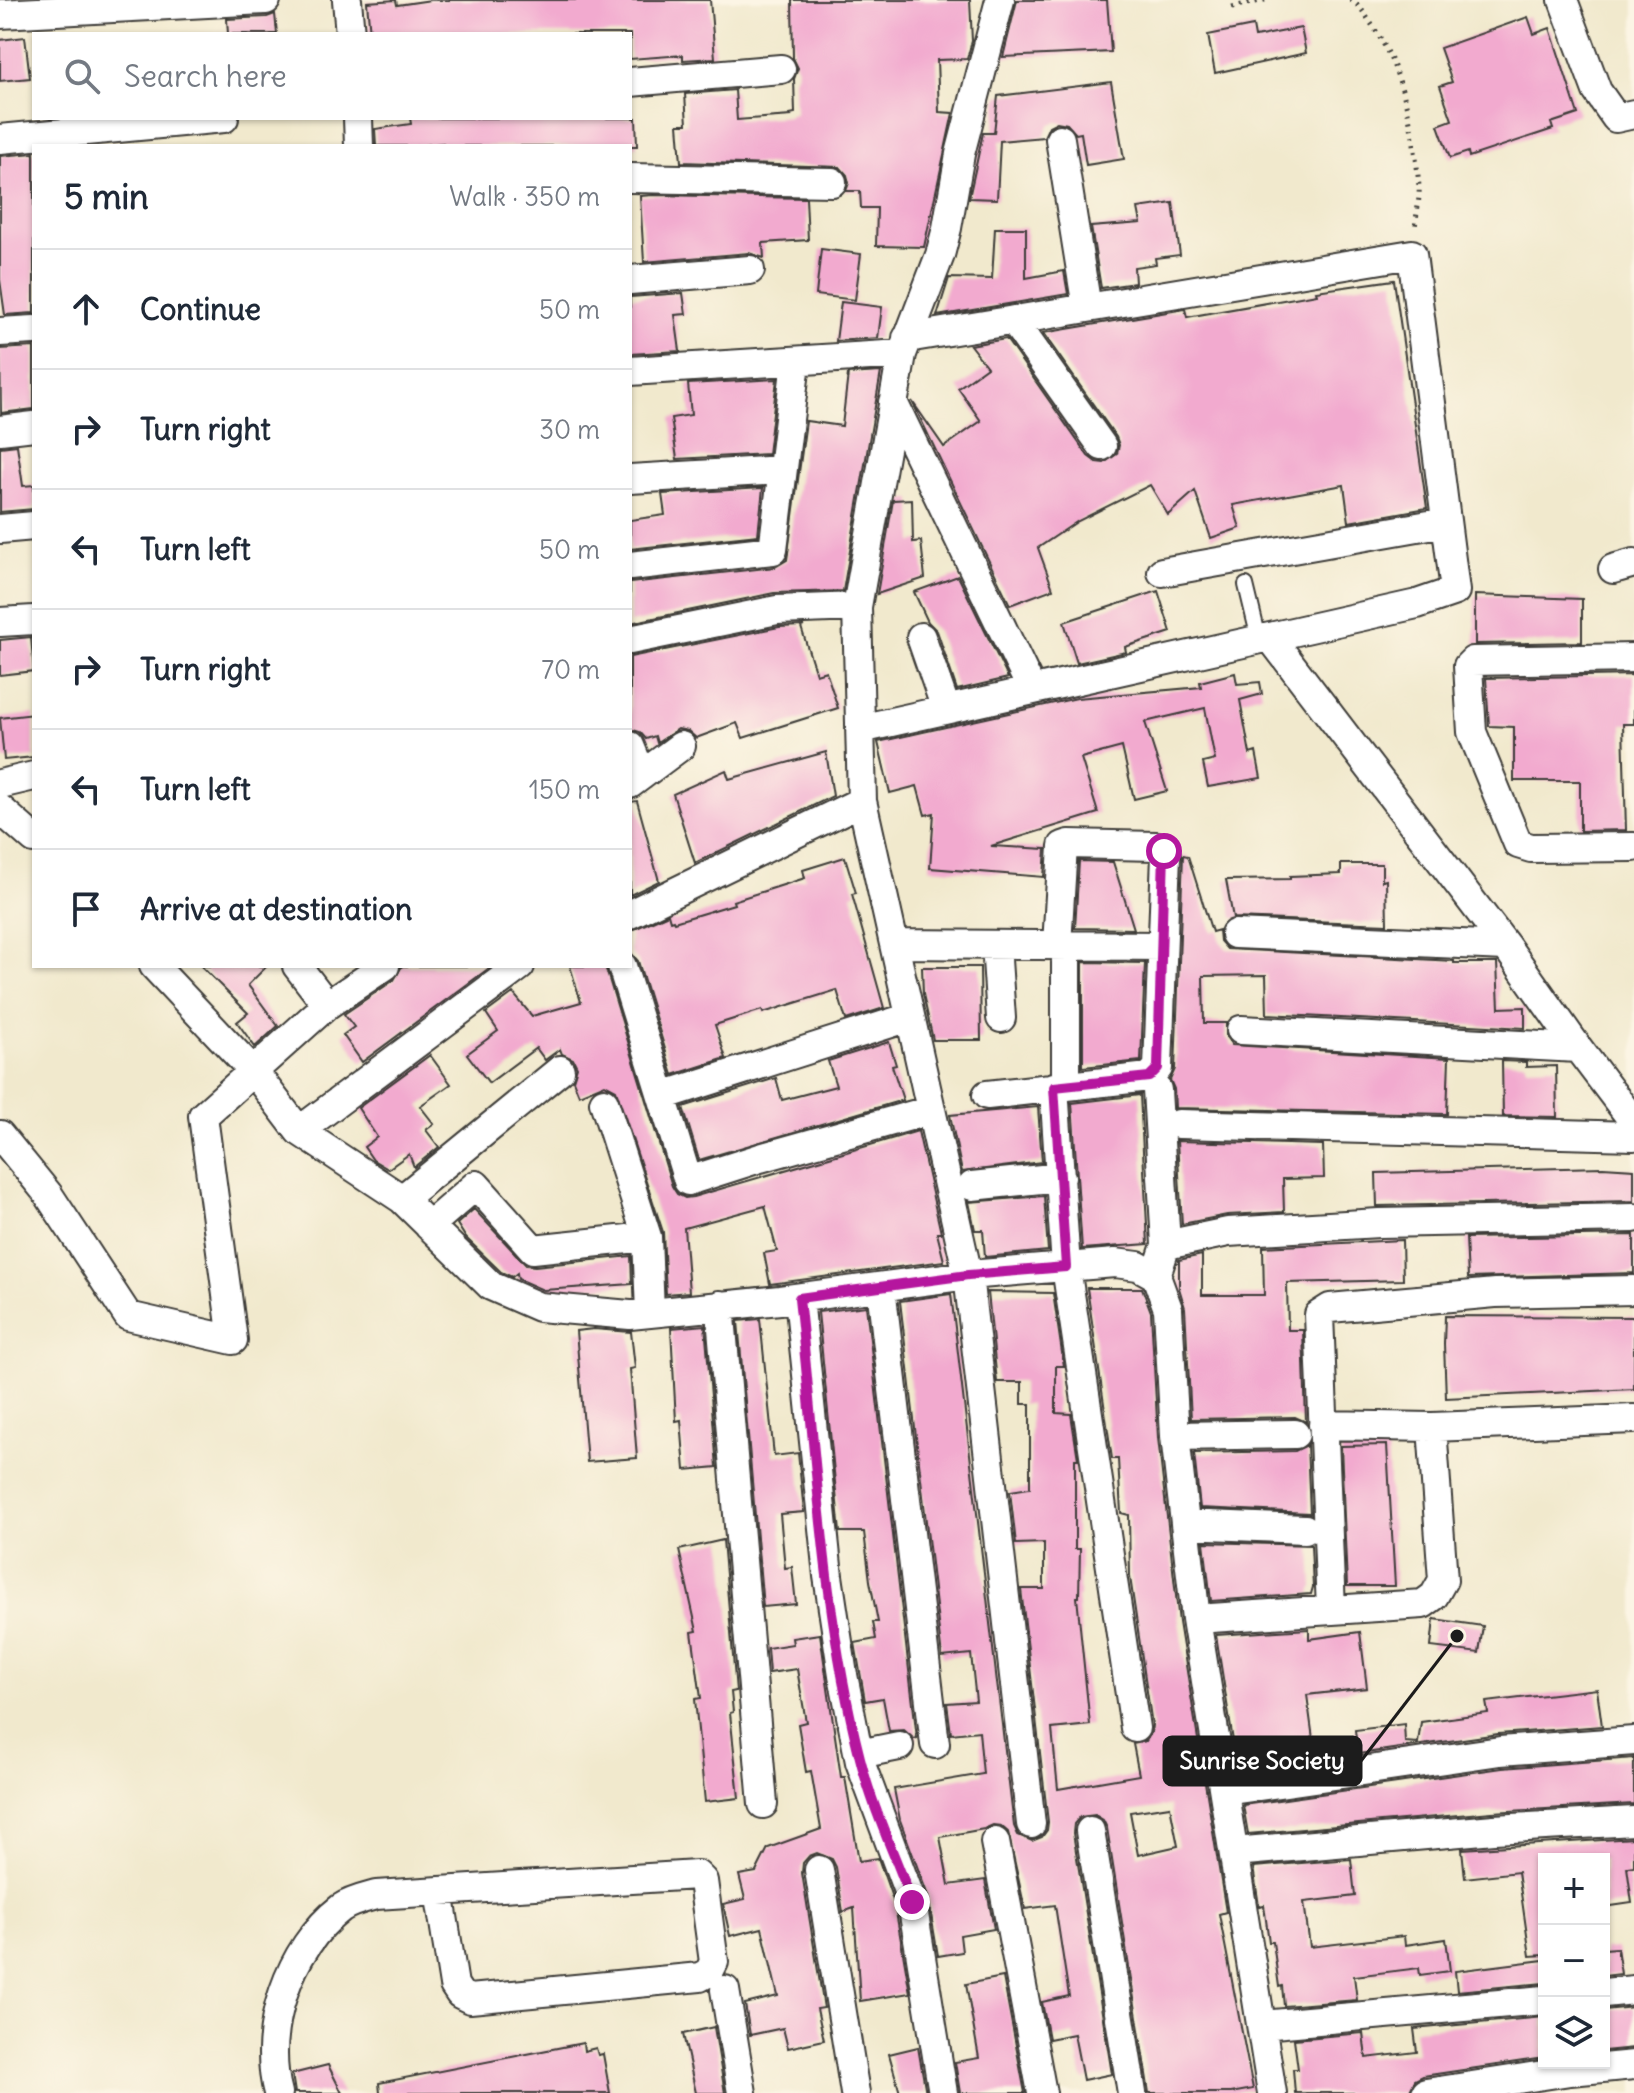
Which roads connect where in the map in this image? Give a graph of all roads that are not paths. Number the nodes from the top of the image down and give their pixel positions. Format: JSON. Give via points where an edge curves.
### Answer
{"nodes":[{"id":1,"x":266,"y":0,"type":"edge"},
{"id":2,"x":347,"y":0,"type":"edge"},
{"id":3,"x":1000,"y":0,"type":"edge"},
{"id":4,"x":1563,"y":0,"type":"edge"},
{"id":5,"x":0,"y":14,"type":"edge"},
{"id":6,"x":350,"y":32,"type":"edge"},
{"id":7,"x":781,"y":69,"type":"dead end"},
{"id":8,"x":632,"y":82,"type":"edge"},
{"id":9,"x":1634,"y":114,"type":"edge"},
{"id":10,"x":203,"y":120,"type":"edge"},
{"id":11,"x":358,"y":120,"type":"edge"},
{"id":12,"x":0,"y":139,"type":"edge"},
{"id":13,"x":1060,"y":139,"type":"dead end"},
{"id":14,"x":359,"y":144,"type":"edge"},
{"id":15,"x":632,"y":178,"type":"edge"},
{"id":16,"x":832,"y":182,"type":"dead end"},
{"id":17,"x":750,"y":270,"type":"dead end"},
{"id":18,"x":632,"y":280,"type":"edge"},
{"id":19,"x":1087,"y":308,"type":"junction"},
{"id":20,"x":1013,"y":320,"type":"junction"},
{"id":21,"x":32,"y":330,"type":"edge"},
{"id":22,"x":0,"y":332,"type":"edge"},
{"id":23,"x":904,"y":346,"type":"junction"},
{"id":24,"x":796,"y":362,"type":"junction"},
{"id":25,"x":632,"y":371,"type":"edge"},
{"id":26,"x":893,"y":402,"type":"junction"},
{"id":27,"x":32,"y":426,"type":"edge"},
{"id":28,"x":0,"y":430,"type":"edge"},
{"id":29,"x":1102,"y":446,"type":"dead end"},
{"id":30,"x":782,"y":470,"type":"junction"},
{"id":31,"x":632,"y":479,"type":"edge"},
{"id":32,"x":1446,"y":522,"type":"junction"},
{"id":33,"x":32,"y":526,"type":"edge"},
{"id":34,"x":0,"y":529,"type":"edge"},
{"id":35,"x":632,"y":566,"type":"edge"},
{"id":36,"x":1162,"y":572,"type":"dead end"},
{"id":37,"x":1246,"y":585,"type":"dead end"},
{"id":38,"x":857,"y":607,"type":"junction"},
{"id":39,"x":32,"y":620,"type":"edge"},
{"id":40,"x":0,"y":622,"type":"edge"},
{"id":41,"x":921,"y":637,"type":"dead end"},
{"id":42,"x":1264,"y":638,"type":"junction"},
{"id":43,"x":632,"y":640,"type":"edge"},
{"id":44,"x":1634,"y":658,"type":"edge"},
{"id":45,"x":1032,"y":690,"type":"junction"},
{"id":46,"x":946,"y":709,"type":"junction"},
{"id":47,"x":860,"y":729,"type":"junction"},
{"id":48,"x":681,"y":746,"type":"dead end"},
{"id":49,"x":632,"y":757,"type":"edge"},
{"id":50,"x":32,"y":776,"type":"edge"},
{"id":51,"x":636,"y":780,"type":"edge"},
{"id":52,"x":0,"y":784,"type":"edge"},
{"id":53,"x":862,"y":801,"type":"junction"},
{"id":54,"x":0,"y":809,"type":"edge"},
{"id":55,"x":32,"y":837,"type":"edge"},
{"id":56,"x":1634,"y":847,"type":"edge"},
{"id":57,"x":632,"y":913,"type":"edge"},
{"id":58,"x":1235,"y":934,"type":"dead end"},
{"id":59,"x":894,"y":944,"type":"junction"},
{"id":60,"x":996,"y":945,"type":"junction"},
{"id":61,"x":1062,"y":945,"type":"junction"},
{"id":62,"x":1162,"y":946,"type":"junction"},
{"id":63,"x":1506,"y":946,"type":"junction"},
{"id":64,"x":156,"y":968,"type":"edge"},
{"id":65,"x":299,"y":968,"type":"edge"},
{"id":66,"x":382,"y":968,"type":"edge"},
{"id":67,"x":517,"y":968,"type":"edge"},
{"id":68,"x":623,"y":968,"type":"edge"},
{"id":69,"x":327,"y":1005,"type":"junction"},
{"id":70,"x":910,"y":1017,"type":"junction"},
{"id":71,"x":1001,"y":1018,"type":"dead end"},
{"id":72,"x":1241,"y":1030,"type":"dead end"},
{"id":73,"x":1578,"y":1048,"type":"junction"},
{"id":74,"x":560,"y":1070,"type":"dead end"},
{"id":75,"x":254,"y":1072,"type":"junction"},
{"id":76,"x":1060,"y":1086,"type":"junction"},
{"id":77,"x":1157,"y":1090,"type":"dead end"},
{"id":78,"x":987,"y":1095,"type":"dead end"},
{"id":79,"x":662,"y":1096,"type":"junction"},
{"id":80,"x":604,"y":1102,"type":"dead end"},
{"id":81,"x":931,"y":1110,"type":"junction"},
{"id":82,"x":1634,"y":1122,"type":"edge"},
{"id":83,"x":1179,"y":1124,"type":"dead end"},
{"id":84,"x":299,"y":1131,"type":"junction"},
{"id":85,"x":0,"y":1135,"type":"edge"},
{"id":86,"x":1634,"y":1136,"type":"edge"},
{"id":87,"x":1061,"y":1177,"type":"junction"},
{"id":88,"x":972,"y":1186,"type":"dead end"},
{"id":89,"x":402,"y":1199,"type":"junction"},
{"id":90,"x":1634,"y":1218,"type":"edge"},
{"id":91,"x":429,"y":1226,"type":"junction"},
{"id":92,"x":647,"y":1237,"type":"junction"},
{"id":93,"x":1166,"y":1245,"type":"junction"},
{"id":94,"x":1066,"y":1267,"type":"junction"},
{"id":95,"x":968,"y":1275,"type":"junction"},
{"id":96,"x":1156,"y":1276,"type":"junction"},
{"id":97,"x":881,"y":1288,"type":"junction"},
{"id":98,"x":1634,"y":1290,"type":"edge"},
{"id":99,"x":799,"y":1298,"type":"junction"},
{"id":100,"x":720,"y":1305,"type":"junction"},
{"id":101,"x":650,"y":1313,"type":"junction"},
{"id":102,"x":1634,"y":1419,"type":"edge"},
{"id":103,"x":1323,"y":1425,"type":"junction"},
{"id":104,"x":1432,"y":1427,"type":"junction"},
{"id":105,"x":1295,"y":1434,"type":"dead end"},
{"id":106,"x":1175,"y":1436,"type":"junction"},
{"id":107,"x":1185,"y":1524,"type":"junction"},
{"id":108,"x":1305,"y":1529,"type":"dead end"},
{"id":109,"x":1331,"y":1610,"type":"junction"},
{"id":110,"x":1196,"y":1619,"type":"junction"},
{"id":111,"x":1135,"y":1728,"type":"dead end"},
{"id":112,"x":1634,"y":1741,"type":"edge"},
{"id":113,"x":935,"y":1744,"type":"dead end"},
{"id":114,"x":899,"y":1746,"type":"dead end"},
{"id":115,"x":859,"y":1754,"type":"junction"},
{"id":116,"x":1224,"y":1791,"type":"junction"},
{"id":117,"x":763,"y":1804,"type":"dead end"},
{"id":118,"x":1634,"y":1821,"type":"edge"},
{"id":119,"x":1031,"y":1824,"type":"dead end"},
{"id":120,"x":1090,"y":1831,"type":"dead end"},
{"id":121,"x":995,"y":1842,"type":"dead end"},
{"id":122,"x":1234,"y":1852,"type":"junction"},
{"id":123,"x":819,"y":1870,"type":"dead end"},
{"id":124,"x":439,"y":1891,"type":"junction"},
{"id":125,"x":725,"y":1990,"type":"dead end"},
{"id":126,"x":1634,"y":1990,"type":"edge"},
{"id":127,"x":1610,"y":1992,"type":"edge"},
{"id":128,"x":1538,"y":2001,"type":"edge"},
{"id":129,"x":1262,"y":2025,"type":"junction"},
{"id":130,"x":1634,"y":2065,"type":"edge"},
{"id":131,"x":278,"y":2093,"type":"edge"},
{"id":132,"x":742,"y":2093,"type":"edge"},
{"id":133,"x":855,"y":2093,"type":"edge"},
{"id":134,"x":943,"y":2093,"type":"edge"},
{"id":135,"x":1042,"y":2093,"type":"edge"},
{"id":136,"x":1132,"y":2093,"type":"edge"},
{"id":137,"x":1272,"y":2093,"type":"edge"},
{"id":138,"x":1426,"y":2093,"type":"edge"}],
"edges":[{"from":1,"to":5,"type":"street"},
{"from":2,"to":6,"type":"street"},
{"from":3,"to":23,"type":"street","via":[[940,255]]},
{"from":4,"to":9,"type":"street","via":[[1597,91],[1616,118]]},
{"from":7,"to":8,"type":"street"},
{"from":10,"to":12,"type":"street"},
{"from":11,"to":14,"type":"street"},
{"from":13,"to":19,"type":"street"},
{"from":15,"to":16,"type":"street"},
{"from":17,"to":18,"type":"street"},
{"from":19,"to":20,"type":"street"},
{"from":19,"to":32,"type":"street","via":[[1412,254]]},
{"from":20,"to":23,"type":"street"},
{"from":20,"to":29,"type":"street"},
{"from":21,"to":22,"type":"street"},
{"from":23,"to":24,"type":"street"},
{"from":23,"to":26,"type":"street"},
{"from":24,"to":25,"type":"street"},
{"from":24,"to":30,"type":"street"},
{"from":26,"to":38,"type":"street"},
{"from":26,"to":45,"type":"street"},
{"from":27,"to":28,"type":"street"},
{"from":30,"to":31,"type":"street"},
{"from":30,"to":35,"type":"street","via":[[773,550]]},
{"from":32,"to":36,"type":"street"},
{"from":32,"to":42,"type":"street","via":[[1455,591]]},
{"from":33,"to":34,"type":"street"},
{"from":37,"to":42,"type":"lane"},
{"from":38,"to":43,"type":"street","via":[[777,610]]},
{"from":38,"to":47,"type":"street"},
{"from":39,"to":40,"type":"street"},
{"from":41,"to":46,"type":"street"},
{"from":42,"to":45,"type":"street"},
{"from":42,"to":63,"type":"street"},
{"from":44,"to":56,"type":"street","via":[[1473,661],[1468,666],[1472,732],[1518,844]]},
{"from":45,"to":46,"type":"street"},
{"from":46,"to":47,"type":"street"},
{"from":47,"to":53,"type":"street"},
{"from":48,"to":51,"type":"street"},
{"from":49,"to":51,"type":"street"},
{"from":50,"to":52,"type":"street"},
{"from":53,"to":57,"type":"street"},
{"from":53,"to":59,"type":"street"},
{"from":54,"to":55,"type":"street"},
{"from":58,"to":63,"type":"street"},
{"from":59,"to":60,"type":"street"},
{"from":59,"to":70,"type":"street"},
{"from":60,"to":61,"type":"street"},
{"from":60,"to":71,"type":"street"},
{"from":61,"to":62,"type":"street"},
{"from":61,"to":62,"type":"street","via":[[1062,850],[1069,844],[1156,846],[1164,851]]},
{"from":61,"to":76,"type":"street"},
{"from":62,"to":76,"type":"street","via":[[1155,1074]]},
{"from":63,"to":73,"type":"street"},
{"from":64,"to":75,"type":"street"},
{"from":65,"to":69,"type":"street"},
{"from":66,"to":69,"type":"street"},
{"from":67,"to":84,"type":"street"},
{"from":68,"to":79,"type":"street"},
{"from":69,"to":75,"type":"street"},
{"from":70,"to":79,"type":"street"},
{"from":70,"to":81,"type":"street"},
{"from":72,"to":73,"type":"street"},
{"from":73,"to":82,"type":"street"},
{"from":74,"to":89,"type":"street"},
{"from":75,"to":84,"type":"street"},
{"from":75,"to":85,"type":"street","via":[[203,1116],[233,1340],[128,1316],[48,1194]]},
{"from":76,"to":78,"type":"street"},
{"from":76,"to":87,"type":"street"},
{"from":77,"to":93,"type":"street"},
{"from":79,"to":81,"type":"street","via":[[688,1181]]},
{"from":80,"to":92,"type":"street"},
{"from":81,"to":95,"type":"street"},
{"from":83,"to":86,"type":"street"},
{"from":84,"to":89,"type":"street"},
{"from":87,"to":88,"type":"street"},
{"from":87,"to":94,"type":"street"},
{"from":89,"to":91,"type":"street"},
{"from":90,"to":93,"type":"street","via":[[1379,1223],[1228,1232]]},
{"from":91,"to":92,"type":"street","via":[[476,1185],[533,1249]]},
{"from":91,"to":101,"type":"street","via":[[491,1286],[539,1307]]},
{"from":92,"to":101,"type":"street"},
{"from":93,"to":96,"type":"street"},
{"from":94,"to":95,"type":"street"},
{"from":94,"to":96,"type":"street","via":[[1115,1263],[1138,1266]]},
{"from":94,"to":111,"type":"street"},
{"from":95,"to":97,"type":"street"},
{"from":95,"to":119,"type":"street"},
{"from":96,"to":106,"type":"street","via":[[1168,1309]]},
{"from":97,"to":99,"type":"street"},
{"from":97,"to":113,"type":"street"},
{"from":98,"to":103,"type":"street","via":[[1495,1293],[1330,1308],[1319,1315]]},
{"from":99,"to":100,"type":"street"},
{"from":99,"to":115,"type":"street","via":[[828,1576]]},
{"from":100,"to":101,"type":"street"},
{"from":100,"to":117,"type":"street"},
{"from":102,"to":104,"type":"street"},
{"from":103,"to":104,"type":"street"},
{"from":103,"to":109,"type":"street"},
{"from":104,"to":109,"type":"street","via":[[1443,1580],[1423,1604]]},
{"from":105,"to":106,"type":"street"},
{"from":106,"to":107,"type":"street"},
{"from":107,"to":108,"type":"street"},
{"from":107,"to":110,"type":"street"},
{"from":109,"to":110,"type":"street"},
{"from":110,"to":116,"type":"street"},
{"from":112,"to":116,"type":"street","via":[[1500,1751]]},
{"from":114,"to":115,"type":"street"},
{"from":115,"to":134,"type":"street","via":[[912,1902]]},
{"from":116,"to":122,"type":"street"},
{"from":118,"to":122,"type":"street"},
{"from":120,"to":136,"type":"street"},
{"from":121,"to":135,"type":"street"},
{"from":122,"to":129,"type":"street"},
{"from":123,"to":133,"type":"street"},
{"from":124,"to":124,"type":"street","via":[[454,1985],[470,1999],[700,1977],[714,1962],[703,1881],[697,1875]]},
{"from":124,"to":131,"type":"street","via":[[376,1895],[344,1905],[322,1925],[285,1988],[272,2038]]},
{"from":125,"to":132,"type":"street"},
{"from":126,"to":127,"type":"street"},
{"from":128,"to":129,"type":"street"},
{"from":129,"to":137,"type":"street"},
{"from":130,"to":138,"type":"street"}]}
